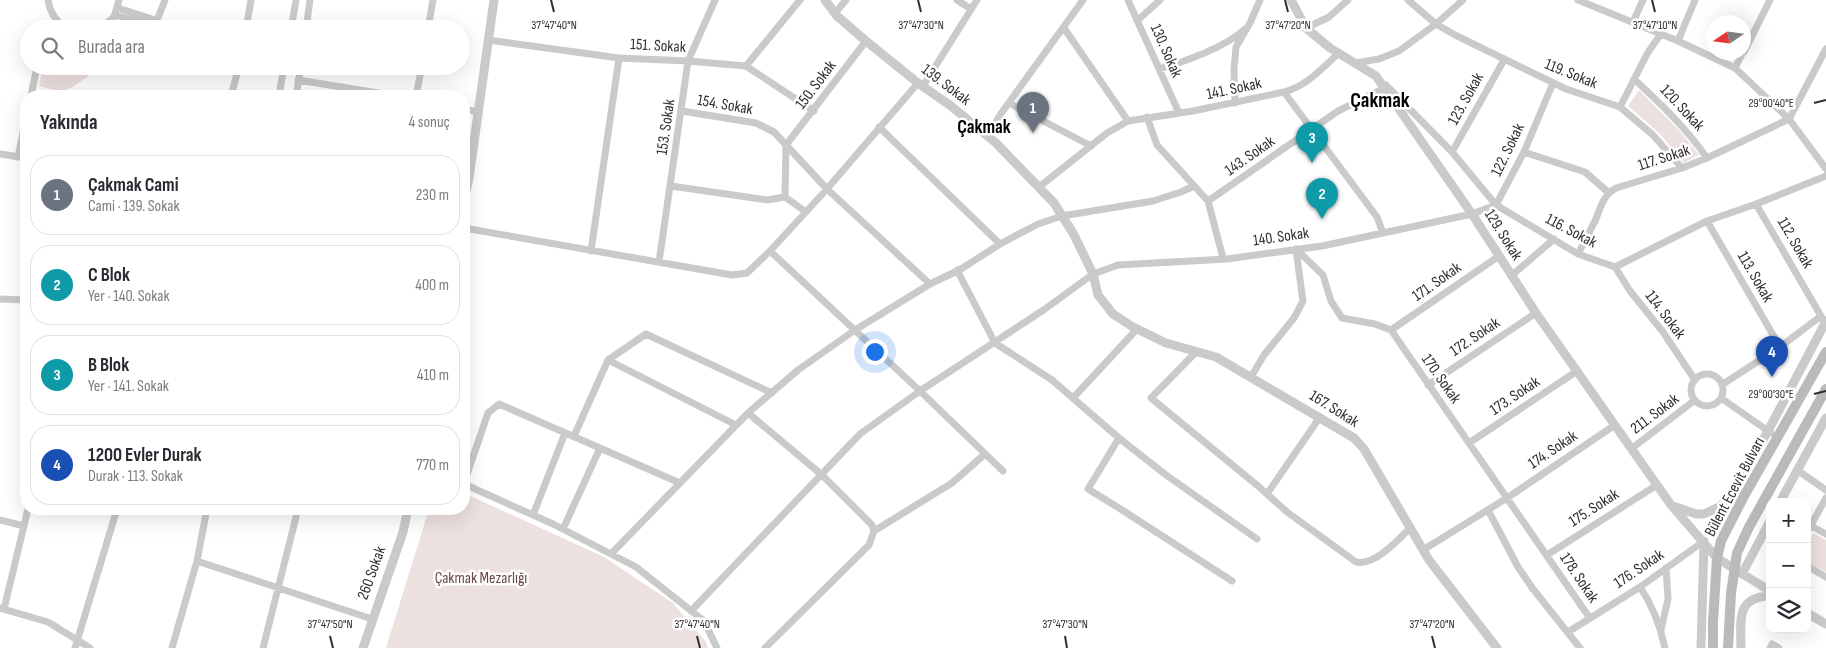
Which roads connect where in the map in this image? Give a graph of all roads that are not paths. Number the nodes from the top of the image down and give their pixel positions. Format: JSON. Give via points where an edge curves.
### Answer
{"nodes":[{"id":1,"x":48,"y":0,"type":"edge"},
{"id":2,"x":119,"y":0,"type":"edge"},
{"id":3,"x":165,"y":0,"type":"edge"},
{"id":4,"x":251,"y":0,"type":"edge"},
{"id":5,"x":296,"y":0,"type":"edge"},
{"id":6,"x":310,"y":0,"type":"edge"},
{"id":7,"x":433,"y":0,"type":"edge"},
{"id":8,"x":494,"y":0,"type":"edge"},
{"id":9,"x":715,"y":0,"type":"edge"},
{"id":10,"x":800,"y":0,"type":"edge"},
{"id":11,"x":825,"y":0,"type":"edge"},
{"id":12,"x":846,"y":0,"type":"edge"},
{"id":13,"x":957,"y":0,"type":"edge"},
{"id":14,"x":977,"y":0,"type":"edge"},
{"id":15,"x":1083,"y":0,"type":"edge"},
{"id":16,"x":1128,"y":0,"type":"edge"},
{"id":17,"x":1160,"y":0,"type":"edge"},
{"id":18,"x":1260,"y":0,"type":"edge"},
{"id":19,"x":1292,"y":0,"type":"edge"},
{"id":20,"x":1348,"y":0,"type":"edge"},
{"id":21,"x":1408,"y":0,"type":"edge"},
{"id":22,"x":1463,"y":0,"type":"edge"},
{"id":23,"x":1578,"y":0,"type":"edge"},
{"id":24,"x":1644,"y":0,"type":"edge"},
{"id":25,"x":1695,"y":0,"type":"edge"},
{"id":26,"x":1770,"y":0,"type":"edge"},
{"id":27,"x":971,"y":9,"type":"junction"},
{"id":28,"x":116,"y":12,"type":"junction"},
{"id":29,"x":835,"y":13,"type":"junction"},
{"id":30,"x":56,"y":20,"type":"edge"},
{"id":31,"x":110,"y":20,"type":"edge"},
{"id":32,"x":153,"y":20,"type":"edge"},
{"id":33,"x":157,"y":20,"type":"edge"},
{"id":34,"x":248,"y":20,"type":"edge"},
{"id":35,"x":293,"y":20,"type":"edge"},
{"id":36,"x":307,"y":20,"type":"edge"},
{"id":37,"x":430,"y":20,"type":"edge"},
{"id":38,"x":1137,"y":21,"type":"junction"},
{"id":39,"x":1633,"y":22,"type":"junction"},
{"id":40,"x":1250,"y":23,"type":"junction"},
{"id":41,"x":1436,"y":24,"type":"junction"},
{"id":42,"x":1064,"y":28,"type":"junction"},
{"id":43,"x":1306,"y":28,"type":"junction"},
{"id":44,"x":1660,"y":35,"type":"junction"},
{"id":45,"x":1751,"y":37,"type":"edge"},
{"id":46,"x":488,"y":40,"type":"junction"},
{"id":47,"x":866,"y":41,"type":"junction"},
{"id":48,"x":1678,"y":42,"type":"junction"},
{"id":49,"x":1826,"y":49,"type":"edge"},
{"id":50,"x":1339,"y":53,"type":"junction"},
{"id":51,"x":619,"y":58,"type":"junction"},
{"id":52,"x":688,"y":60,"type":"junction"},
{"id":53,"x":1504,"y":60,"type":"junction"},
{"id":54,"x":1739,"y":60,"type":"edge"},
{"id":55,"x":1355,"y":62,"type":"junction"},
{"id":56,"x":746,"y":66,"type":"junction"},
{"id":57,"x":1735,"y":68,"type":"junction"},
{"id":58,"x":1159,"y":69,"type":"junction"},
{"id":59,"x":35,"y":75,"type":"edge"},
{"id":60,"x":237,"y":75,"type":"edge"},
{"id":61,"x":282,"y":75,"type":"edge"},
{"id":62,"x":299,"y":75,"type":"edge"},
{"id":63,"x":420,"y":75,"type":"edge"},
{"id":64,"x":1376,"y":76,"type":"junction"},
{"id":65,"x":1634,"y":78,"type":"junction"},
{"id":66,"x":298,"y":80,"type":"junction"},
{"id":67,"x":1554,"y":83,"type":"junction"},
{"id":68,"x":920,"y":85,"type":"junction"},
{"id":69,"x":1385,"y":88,"type":"junction"},
{"id":70,"x":32,"y":90,"type":"edge"},
{"id":71,"x":233,"y":90,"type":"edge"},
{"id":72,"x":280,"y":90,"type":"edge"},
{"id":73,"x":297,"y":90,"type":"edge"},
{"id":74,"x":360,"y":90,"type":"edge"},
{"id":75,"x":417,"y":90,"type":"edge"},
{"id":76,"x":1284,"y":92,"type":"junction"},
{"id":77,"x":1009,"y":103,"type":"junction"},
{"id":78,"x":1235,"y":103,"type":"junction"},
{"id":79,"x":1620,"y":107,"type":"junction"},
{"id":80,"x":470,"y":110,"type":"edge"},
{"id":81,"x":814,"y":110,"type":"junction"},
{"id":82,"x":682,"y":111,"type":"junction"},
{"id":83,"x":478,"y":112,"type":"junction"},
{"id":84,"x":1179,"y":113,"type":"junction"},
{"id":85,"x":1147,"y":117,"type":"junction"},
{"id":86,"x":1789,"y":119,"type":"junction"},
{"id":87,"x":1128,"y":121,"type":"junction"},
{"id":88,"x":879,"y":127,"type":"junction"},
{"id":89,"x":1311,"y":129,"type":"junction"},
{"id":90,"x":988,"y":136,"type":"junction"},
{"id":91,"x":786,"y":146,"type":"junction"},
{"id":92,"x":1092,"y":146,"type":"junction"},
{"id":93,"x":1452,"y":152,"type":"junction"},
{"id":94,"x":1524,"y":152,"type":"junction"},
{"id":95,"x":0,"y":154,"type":"edge"},
{"id":96,"x":470,"y":156,"type":"edge"},
{"id":97,"x":20,"y":158,"type":"edge"},
{"id":98,"x":1707,"y":158,"type":"junction"},
{"id":99,"x":1682,"y":168,"type":"junction"},
{"id":100,"x":1826,"y":169,"type":"edge"},
{"id":101,"x":1826,"y":176,"type":"edge"},
{"id":102,"x":671,"y":186,"type":"junction"},
{"id":103,"x":1194,"y":186,"type":"junction"},
{"id":104,"x":1040,"y":188,"type":"junction"},
{"id":105,"x":827,"y":189,"type":"junction"},
{"id":106,"x":1608,"y":192,"type":"junction"},
{"id":107,"x":785,"y":198,"type":"junction"},
{"id":108,"x":1208,"y":201,"type":"junction"},
{"id":109,"x":1496,"y":204,"type":"junction"},
{"id":110,"x":1756,"y":204,"type":"junction"},
{"id":111,"x":806,"y":212,"type":"junction"},
{"id":112,"x":1472,"y":214,"type":"junction"},
{"id":113,"x":1062,"y":216,"type":"junction"},
{"id":114,"x":1707,"y":221,"type":"junction"},
{"id":115,"x":470,"y":229,"type":"edge"},
{"id":116,"x":1383,"y":233,"type":"junction"},
{"id":117,"x":1554,"y":239,"type":"junction"},
{"id":118,"x":1000,"y":244,"type":"junction"},
{"id":119,"x":1296,"y":249,"type":"junction"},
{"id":120,"x":591,"y":251,"type":"junction"},
{"id":121,"x":770,"y":251,"type":"junction"},
{"id":122,"x":1578,"y":254,"type":"junction"},
{"id":123,"x":1499,"y":256,"type":"junction"},
{"id":124,"x":1223,"y":258,"type":"junction"},
{"id":125,"x":659,"y":262,"type":"junction"},
{"id":126,"x":1615,"y":267,"type":"junction"},
{"id":127,"x":957,"y":270,"type":"junction"},
{"id":128,"x":1093,"y":274,"type":"junction"},
{"id":129,"x":1511,"y":276,"type":"junction"},
{"id":130,"x":930,"y":284,"type":"junction"},
{"id":131,"x":0,"y":299,"type":"edge"},
{"id":132,"x":20,"y":300,"type":"edge"},
{"id":133,"x":1536,"y":313,"type":"junction"},
{"id":134,"x":1824,"y":320,"type":"edge"},
{"id":135,"x":1136,"y":329,"type":"junction"},
{"id":136,"x":854,"y":330,"type":"junction"},
{"id":137,"x":1391,"y":330,"type":"junction"},
{"id":138,"x":996,"y":343,"type":"junction"},
{"id":139,"x":1780,"y":347,"type":"junction"},
{"id":140,"x":1196,"y":352,"type":"junction"},
{"id":141,"x":1826,"y":352,"type":"edge"},
{"id":142,"x":608,"y":360,"type":"junction"},
{"id":143,"x":1577,"y":371,"type":"junction"},
{"id":144,"x":1251,"y":377,"type":"junction"},
{"id":145,"x":1695,"y":380,"type":"junction"},
{"id":146,"x":1723,"y":384,"type":"junction"},
{"id":147,"x":1428,"y":385,"type":"junction"},
{"id":148,"x":920,"y":390,"type":"junction"},
{"id":149,"x":1826,"y":390,"type":"edge"},
{"id":150,"x":772,"y":393,"type":"junction"},
{"id":151,"x":1073,"y":398,"type":"junction"},
{"id":152,"x":1721,"y":398,"type":"junction"},
{"id":153,"x":1695,"y":400,"type":"junction"},
{"id":154,"x":748,"y":414,"type":"junction"},
{"id":155,"x":1320,"y":417,"type":"junction"},
{"id":156,"x":1826,"y":418,"type":"edge"},
{"id":157,"x":736,"y":425,"type":"junction"},
{"id":158,"x":1615,"y":425,"type":"junction"},
{"id":159,"x":1768,"y":431,"type":"junction"},
{"id":160,"x":565,"y":433,"type":"junction"},
{"id":161,"x":574,"y":436,"type":"junction"},
{"id":162,"x":1119,"y":438,"type":"junction"},
{"id":163,"x":1777,"y":438,"type":"junction"},
{"id":164,"x":1469,"y":443,"type":"junction"},
{"id":165,"x":600,"y":448,"type":"junction"},
{"id":166,"x":1631,"y":449,"type":"junction"},
{"id":167,"x":985,"y":454,"type":"junction"},
{"id":168,"x":470,"y":466,"type":"edge"},
{"id":169,"x":1797,"y":470,"type":"junction"},
{"id":170,"x":1003,"y":471,"type":"dead end"},
{"id":171,"x":822,"y":475,"type":"junction"},
{"id":172,"x":680,"y":483,"type":"junction"},
{"id":173,"x":1657,"y":485,"type":"junction"},
{"id":174,"x":470,"y":486,"type":"edge"},
{"id":175,"x":1826,"y":490,"type":"edge"},
{"id":176,"x":1740,"y":493,"type":"junction"},
{"id":177,"x":1267,"y":494,"type":"junction"},
{"id":178,"x":1507,"y":498,"type":"junction"},
{"id":179,"x":1782,"y":498,"type":"edge"},
{"id":180,"x":1826,"y":498,"type":"edge"},
{"id":181,"x":1671,"y":505,"type":"junction"},
{"id":182,"x":1488,"y":510,"type":"junction"},
{"id":183,"x":27,"y":515,"type":"edge"},
{"id":184,"x":115,"y":515,"type":"edge"},
{"id":185,"x":206,"y":515,"type":"edge"},
{"id":186,"x":297,"y":515,"type":"edge"},
{"id":187,"x":407,"y":515,"type":"edge"},
{"id":188,"x":533,"y":515,"type":"junction"},
{"id":189,"x":0,"y":520,"type":"edge"},
{"id":190,"x":1811,"y":525,"type":"edge"},
{"id":191,"x":24,"y":526,"type":"junction"},
{"id":192,"x":1410,"y":528,"type":"junction"},
{"id":193,"x":1766,"y":528,"type":"edge"},
{"id":194,"x":563,"y":529,"type":"junction"},
{"id":195,"x":1811,"y":530,"type":"edge"},
{"id":196,"x":874,"y":531,"type":"junction"},
{"id":197,"x":1826,"y":534,"type":"edge"},
{"id":198,"x":1256,"y":539,"type":"dead end"},
{"id":199,"x":1704,"y":541,"type":"junction"},
{"id":200,"x":1423,"y":550,"type":"junction"},
{"id":201,"x":611,"y":554,"type":"junction"},
{"id":202,"x":1547,"y":555,"type":"junction"},
{"id":203,"x":1717,"y":558,"type":"junction"},
{"id":204,"x":197,"y":561,"type":"junction"},
{"id":205,"x":1666,"y":568,"type":"junction"},
{"id":206,"x":1811,"y":568,"type":"edge"},
{"id":207,"x":1738,"y":571,"type":"junction"},
{"id":208,"x":1826,"y":577,"type":"edge"},
{"id":209,"x":1232,"y":581,"type":"dead end"},
{"id":210,"x":1640,"y":587,"type":"junction"},
{"id":211,"x":279,"y":588,"type":"junction"},
{"id":212,"x":1766,"y":588,"type":"edge"},
{"id":213,"x":1766,"y":596,"type":"edge"},
{"id":214,"x":2,"y":608,"type":"edge"},
{"id":215,"x":691,"y":611,"type":"junction"},
{"id":216,"x":1811,"y":615,"type":"edge"},
{"id":217,"x":1589,"y":617,"type":"junction"},
{"id":218,"x":372,"y":619,"type":"junction"},
{"id":219,"x":1826,"y":624,"type":"edge"},
{"id":220,"x":1661,"y":630,"type":"junction"},
{"id":221,"x":1568,"y":632,"type":"junction"},
{"id":222,"x":77,"y":644,"type":"edge"},
{"id":223,"x":90,"y":648,"type":"edge"},
{"id":224,"x":172,"y":648,"type":"edge"},
{"id":225,"x":263,"y":648,"type":"edge"},
{"id":226,"x":363,"y":648,"type":"edge"},
{"id":227,"x":717,"y":648,"type":"edge"},
{"id":228,"x":766,"y":648,"type":"edge"},
{"id":229,"x":1497,"y":648,"type":"edge"},
{"id":230,"x":1580,"y":648,"type":"edge"},
{"id":231,"x":1665,"y":648,"type":"edge"},
{"id":232,"x":1701,"y":648,"type":"edge"},
{"id":233,"x":1713,"y":648,"type":"edge"},
{"id":234,"x":1728,"y":648,"type":"edge"},
{"id":235,"x":1741,"y":648,"type":"edge"},
{"id":236,"x":1770,"y":648,"type":"edge"},
{"id":237,"x":1779,"y":648,"type":"edge"}],
"edges":[{"from":1,"to":30,"type":"street"},
{"from":2,"to":28,"type":"street"},
{"from":3,"to":33,"type":"street"},
{"from":4,"to":34,"type":"street"},
{"from":5,"to":35,"type":"street"},
{"from":6,"to":36,"type":"street"},
{"from":7,"to":37,"type":"street"},
{"from":8,"to":46,"type":"street"},
{"from":9,"to":52,"type":"street","name":"153. Sokak"},
{"from":10,"to":56,"type":"street"},
{"from":11,"to":29,"type":"street","name":"139. Sokak"},
{"from":12,"to":29,"type":"street"},
{"from":13,"to":27,"type":"street"},
{"from":14,"to":27,"type":"street"},
{"from":15,"to":42,"type":"street"},
{"from":16,"to":38,"type":"street","name":"130. Sokak"},
{"from":17,"to":38,"type":"street"},
{"from":18,"to":40,"type":"street"},
{"from":19,"to":43,"type":"street","name":"129. Sokak"},
{"from":20,"to":43,"type":"street","via":[[1329,17]]},
{"from":21,"to":41,"type":"street","name":"119. Sokak"},
{"from":22,"to":41,"type":"street"},
{"from":23,"to":39,"type":"street"},
{"from":24,"to":39,"type":"street"},
{"from":25,"to":48,"type":"street"},
{"from":26,"to":45,"type":"street"},
{"from":27,"to":68,"type":"street"},
{"from":28,"to":31,"type":"street"},
{"from":28,"to":32,"type":"street"},
{"from":29,"to":47,"type":"street","name":"139. Sokak"},
{"from":38,"to":58,"type":"street","name":"130. Sokak"},
{"from":39,"to":44,"type":"street"},
{"from":40,"to":58,"type":"street","via":[[1232,39],[1178,64]]},
{"from":40,"to":78,"type":"street","via":[[1236,47]]},
{"from":41,"to":53,"type":"street","name":"119. Sokak"},
{"from":41,"to":55,"type":"street","via":[[1399,51],[1379,60]]},
{"from":42,"to":77,"type":"street"},
{"from":42,"to":87,"type":"street"},
{"from":43,"to":50,"type":"street","name":"129. Sokak"},
{"from":44,"to":48,"type":"street"},
{"from":44,"to":65,"type":"street"},
{"from":46,"to":51,"type":"street","name":"151. Sokak"},
{"from":46,"to":83,"type":"street"},
{"from":47,"to":68,"type":"street","name":"139. Sokak"},
{"from":47,"to":81,"type":"street","name":"150. Sokak"},
{"from":48,"to":57,"type":"street"},
{"from":49,"to":86,"type":"street"},
{"from":50,"to":55,"type":"street","name":"129. Sokak"},
{"from":50,"to":76,"type":"street","via":[[1310,80]]},
{"from":51,"to":52,"type":"street","name":"151. Sokak"},
{"from":51,"to":120,"type":"street"},
{"from":52,"to":56,"type":"street","name":"151. Sokak"},
{"from":52,"to":82,"type":"street","name":"153. Sokak"},
{"from":53,"to":67,"type":"street","name":"119. Sokak"},
{"from":53,"to":93,"type":"street","name":"123. Sokak"},
{"from":54,"to":57,"type":"street"},
{"from":55,"to":64,"type":"street","name":"129. Sokak"},
{"from":56,"to":81,"type":"street","name":"151. Sokak"},
{"from":57,"to":86,"type":"street"},
{"from":58,"to":84,"type":"street","name":"130. Sokak"},
{"from":59,"to":70,"type":"street"},
{"from":60,"to":71,"type":"street"},
{"from":61,"to":72,"type":"street"},
{"from":62,"to":66,"type":"street"},
{"from":63,"to":75,"type":"street"},
{"from":64,"to":69,"type":"street","name":"129. Sokak"},
{"from":64,"to":93,"type":"street","name":"116. Sokak"},
{"from":65,"to":79,"type":"street"},
{"from":65,"to":98,"type":"street","name":"120. Sokak","via":[[1668,110]]},
{"from":66,"to":73,"type":"street"},
{"from":66,"to":74,"type":"street"},
{"from":67,"to":79,"type":"street","name":"119. Sokak"},
{"from":67,"to":94,"type":"street","name":"122. Sokak"},
{"from":68,"to":88,"type":"street"},
{"from":68,"to":90,"type":"street","name":"139. Sokak"},
{"from":69,"to":89,"type":"street","name":"143. Sokak","via":[[1338,111]]},
{"from":69,"to":112,"type":"street","name":"129. Sokak"},
{"from":76,"to":78,"type":"street","name":"141. Sokak"},
{"from":76,"to":89,"type":"street","name":"141. Sokak"},
{"from":77,"to":90,"type":"street"},
{"from":77,"to":92,"type":"street"},
{"from":78,"to":84,"type":"street","name":"141. Sokak"},
{"from":79,"to":99,"type":"street","name":"119. Sokak","via":[[1653,134]]},
{"from":80,"to":83,"type":"street"},
{"from":81,"to":91,"type":"street","name":"150. Sokak"},
{"from":82,"to":91,"type":"street","name":"154. Sokak","via":[[756,123],[774,132]]},
{"from":82,"to":102,"type":"street","name":"153. Sokak"},
{"from":83,"to":96,"type":"street"},
{"from":84,"to":85,"type":"street","name":"141. Sokak"},
{"from":85,"to":87,"type":"street","name":"141. Sokak"},
{"from":85,"to":103,"type":"street","via":[[1157,145]]},
{"from":86,"to":98,"type":"street","name":"117. Sokak"},
{"from":86,"to":100,"type":"street"},
{"from":87,"to":92,"type":"street","name":"141. Sokak"},
{"from":88,"to":105,"type":"street"},
{"from":88,"to":118,"type":"street"},
{"from":89,"to":108,"type":"street","name":"143. Sokak"},
{"from":89,"to":116,"type":"street","name":"141. Sokak","via":[[1377,217]]},
{"from":90,"to":104,"type":"street","name":"139. Sokak"},
{"from":91,"to":105,"type":"street","name":"154. Sokak"},
{"from":91,"to":107,"type":"street"},
{"from":92,"to":104,"type":"street","name":"141. Sokak"},
{"from":93,"to":109,"type":"street","name":"116. Sokak"},
{"from":94,"to":106,"type":"street","via":[[1585,172]]},
{"from":94,"to":109,"type":"street","name":"122. Sokak"},
{"from":95,"to":97,"type":"street"},
{"from":98,"to":99,"type":"street","name":"117. Sokak"},
{"from":99,"to":106,"type":"street","name":"117. Sokak"},
{"from":101,"to":110,"type":"street"},
{"from":102,"to":107,"type":"street","via":[[767,200]]},
{"from":102,"to":125,"type":"street","name":"153. Sokak"},
{"from":103,"to":108,"type":"street"},
{"from":103,"to":113,"type":"street","via":[[1153,201]]},
{"from":104,"to":113,"type":"street","name":"139. Sokak"},
{"from":105,"to":111,"type":"street"},
{"from":105,"to":130,"type":"street","name":"154. Sokak"},
{"from":106,"to":122,"type":"street"},
{"from":107,"to":111,"type":"street"},
{"from":108,"to":124,"type":"street"},
{"from":109,"to":112,"type":"street"},
{"from":109,"to":117,"type":"street","name":"116. Sokak"},
{"from":110,"to":114,"type":"street"},
{"from":110,"to":134,"type":"street","name":"112. Sokak"},
{"from":111,"to":121,"type":"street"},
{"from":112,"to":116,"type":"street","name":"140. Sokak"},
{"from":112,"to":123,"type":"street","name":"129. Sokak"},
{"from":113,"to":118,"type":"street","via":[[1038,224]]},
{"from":113,"to":128,"type":"street","name":"139. Sokak"},
{"from":114,"to":126,"type":"street"},
{"from":114,"to":139,"type":"street","name":"113. Sokak"},
{"from":115,"to":120,"type":"street"},
{"from":116,"to":119,"type":"street","name":"140. Sokak"},
{"from":117,"to":122,"type":"street","name":"116. Sokak"},
{"from":117,"to":129,"type":"street"},
{"from":118,"to":127,"type":"street"},
{"from":119,"to":124,"type":"street","name":"140. Sokak"},
{"from":119,"to":137,"type":"street","via":[[1323,275],[1331,301],[1342,318]]},
{"from":119,"to":144,"type":"street","via":[[1303,300],[1294,318]]},
{"from":120,"to":125,"type":"street"},
{"from":121,"to":125,"type":"street","via":[[747,273],[732,275]]},
{"from":121,"to":136,"type":"street"},
{"from":122,"to":126,"type":"street","name":"116. Sokak"},
{"from":123,"to":129,"type":"street","name":"129. Sokak"},
{"from":123,"to":137,"type":"street","name":"171. Sokak"},
{"from":124,"to":128,"type":"street","name":"140. Sokak","via":[[1118,264]]},
{"from":126,"to":145,"type":"street","name":"114. Sokak"},
{"from":127,"to":130,"type":"street"},
{"from":127,"to":138,"type":"street"},
{"from":128,"to":135,"type":"street","name":"167. Sokak","via":[[1098,295],[1113,314]]},
{"from":128,"to":138,"type":"street","name":"140. Sokak"},
{"from":129,"to":133,"type":"street","name":"129. Sokak"},
{"from":130,"to":136,"type":"street"},
{"from":131,"to":132,"type":"street"},
{"from":133,"to":143,"type":"street","name":"129. Sokak"},
{"from":133,"to":147,"type":"street","name":"172. Sokak"},
{"from":134,"to":139,"type":"street"},
{"from":134,"to":159,"type":"street"},
{"from":135,"to":140,"type":"street","name":"167. Sokak"},
{"from":135,"to":151,"type":"street"},
{"from":136,"to":148,"type":"street"},
{"from":136,"to":150,"type":"street"},
{"from":137,"to":147,"type":"street","name":"170. Sokak"},
{"from":138,"to":148,"type":"street","name":"140. Sokak"},
{"from":138,"to":151,"type":"street"},
{"from":139,"to":146,"type":"street"},
{"from":140,"to":144,"type":"street","name":"167. Sokak","via":[[1216,357]]},
{"from":140,"to":177,"type":"street","via":[[1151,398]]},
{"from":141,"to":163,"type":"main road","name":"Bülent Ecevit Bulvarı"},
{"from":142,"to":150,"type":"street","via":[[646,334]]},
{"from":142,"to":157,"type":"street"},
{"from":142,"to":161,"type":"street"},
{"from":143,"to":158,"type":"street","name":"129. Sokak"},
{"from":143,"to":164,"type":"street","name":"173. Sokak"},
{"from":144,"to":155,"type":"street","name":"167. Sokak"},
{"from":145,"to":146,"type":"street","via":[[1708,374]]},
{"from":145,"to":153,"type":"street","via":[[1691,390]]},
{"from":146,"to":152,"type":"street"},
{"from":147,"to":164,"type":"street","name":"170. Sokak"},
{"from":148,"to":167,"type":"street"},
{"from":148,"to":171,"type":"street","name":"140. Sokak","via":[[860,434]]},
{"from":149,"to":207,"type":"main road","name":"Bülent Ecevit Bulvarı","via":[[1749,527],[1737,553]]},
{"from":150,"to":154,"type":"street"},
{"from":151,"to":162,"type":"street"},
{"from":152,"to":153,"type":"street","via":[[1709,406]]},
{"from":152,"to":159,"type":"street"},
{"from":153,"to":166,"type":"street","name":"211. Sokak"},
{"from":154,"to":157,"type":"street"},
{"from":154,"to":171,"type":"street"},
{"from":155,"to":177,"type":"street"},
{"from":155,"to":192,"type":"street","name":"167. Sokak","via":[[1354,438],[1364,449]]},
{"from":156,"to":169,"type":"street"},
{"from":157,"to":172,"type":"street"},
{"from":158,"to":166,"type":"street","name":"129. Sokak"},
{"from":158,"to":178,"type":"street","name":"174. Sokak"},
{"from":159,"to":163,"type":"street"},
{"from":159,"to":176,"type":"street"},
{"from":160,"to":161,"type":"street"},
{"from":160,"to":168,"type":"street","via":[[499,404],[488,413]]},
{"from":160,"to":188,"type":"street"},
{"from":161,"to":165,"type":"street"},
{"from":162,"to":198,"type":"street"},
{"from":162,"to":209,"type":"street","via":[[1088,489]]},
{"from":163,"to":176,"type":"main road","name":"Bülent Ecevit Bulvarı"},
{"from":164,"to":178,"type":"street","name":"170. Sokak"},
{"from":165,"to":172,"type":"street"},
{"from":165,"to":194,"type":"street"},
{"from":166,"to":173,"type":"street","name":"129. Sokak"},
{"from":167,"to":170,"type":"street"},
{"from":167,"to":196,"type":"street","via":[[952,483]]},
{"from":169,"to":175,"type":"street"},
{"from":169,"to":179,"type":"street"},
{"from":171,"to":196,"type":"street","via":[[872,525]]},
{"from":171,"to":215,"type":"street","name":"140. Sokak"},
{"from":172,"to":201,"type":"street"},
{"from":173,"to":181,"type":"street","name":"129. Sokak"},
{"from":173,"to":202,"type":"street","name":"175. Sokak"},
{"from":174,"to":188,"type":"street"},
{"from":176,"to":181,"type":"street","via":[[1704,514]]},
{"from":176,"to":203,"type":"main road","name":"Bülent Ecevit Bulvarı"},
{"from":177,"to":192,"type":"street","via":[[1356,562],[1372,559],[1388,550]]},
{"from":178,"to":182,"type":"street","name":"174. Sokak"},
{"from":178,"to":202,"type":"street","name":"170. Sokak"},
{"from":180,"to":190,"type":"street"},
{"from":181,"to":199,"type":"street","name":"129. Sokak"},
{"from":182,"to":200,"type":"street","name":"174. Sokak"},
{"from":182,"to":221,"type":"street","via":[[1518,567]]},
{"from":183,"to":191,"type":"street"},
{"from":184,"to":222,"type":"street"},
{"from":185,"to":204,"type":"street"},
{"from":186,"to":211,"type":"street"},
{"from":187,"to":218,"type":"street","name":"260 Sokak"},
{"from":188,"to":194,"type":"street"},
{"from":189,"to":191,"type":"street"},
{"from":191,"to":214,"type":"street"},
{"from":192,"to":200,"type":"street","name":"167. Sokak"},
{"from":193,"to":207,"type":"street"},
{"from":194,"to":201,"type":"street"},
{"from":195,"to":197,"type":"street"},
{"from":196,"to":228,"type":"street","via":[[869,545]]},
{"from":199,"to":203,"type":"street","name":"129. Sokak"},
{"from":199,"to":205,"type":"street","name":"176. Sokak"},
{"from":199,"to":232,"type":"street"},
{"from":200,"to":229,"type":"street","name":"167. Sokak"},
{"from":201,"to":215,"type":"street","via":[[636,568]]},
{"from":202,"to":217,"type":"street","name":"178. Sokak"},
{"from":203,"to":207,"type":"street"},
{"from":203,"to":233,"type":"main road","name":"Bülent Ecevit Bulvarı"},
{"from":204,"to":211,"type":"street"},
{"from":204,"to":224,"type":"street"},
{"from":205,"to":210,"type":"street","name":"176. Sokak"},
{"from":205,"to":220,"type":"street","via":[[1668,599]]},
{"from":206,"to":208,"type":"street"},
{"from":207,"to":212,"type":"street"},
{"from":207,"to":234,"type":"main road","name":"Bülent Ecevit Bulvarı"},
{"from":210,"to":217,"type":"street","name":"176. Sokak"},
{"from":210,"to":220,"type":"street","via":[[1651,603]]},
{"from":211,"to":218,"type":"street"},
{"from":211,"to":225,"type":"street"},
{"from":213,"to":235,"type":"street","via":[[1754,598],[1743,609]]},
{"from":214,"to":222,"type":"street","via":[[48,622]]},
{"from":215,"to":227,"type":"street","via":[[704,621]]},
{"from":216,"to":219,"type":"street"},
{"from":217,"to":221,"type":"street","name":"176. Sokak"},
{"from":218,"to":226,"type":"street","name":"260 Sokak"},
{"from":220,"to":231,"type":"street"},
{"from":221,"to":230,"type":"street"},
{"from":222,"to":223,"type":"street"},
{"from":236,"to":237,"type":"street","via":[[1772,644]]}]}
